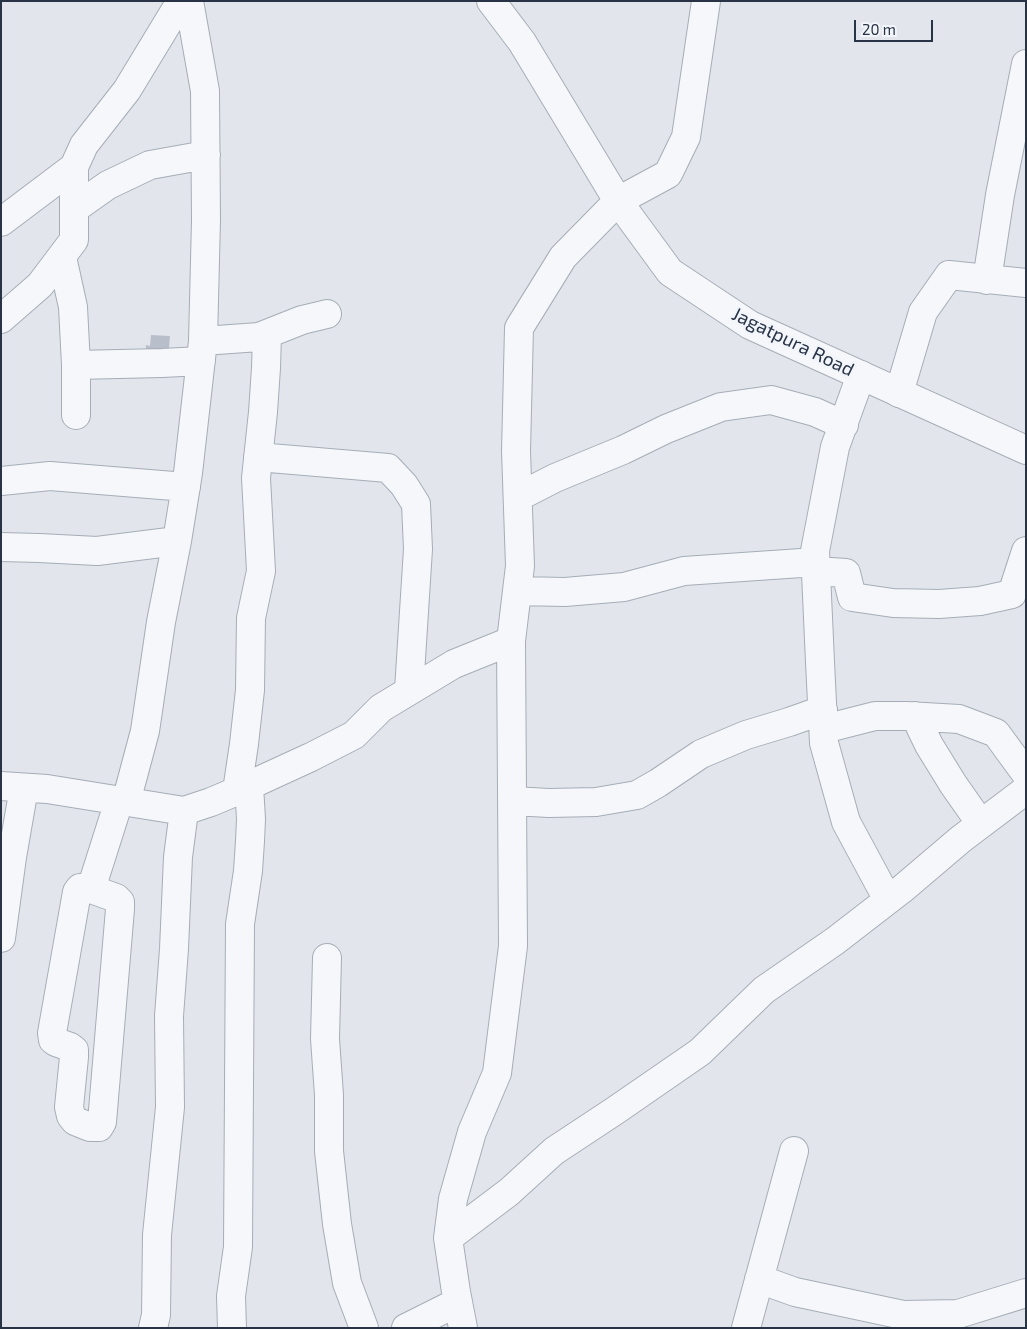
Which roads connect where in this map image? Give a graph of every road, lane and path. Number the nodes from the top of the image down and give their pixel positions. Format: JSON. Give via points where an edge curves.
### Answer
{"nodes":[{"id":1,"x":181,"y":1,"type":"edge"},
{"id":2,"x":189,"y":1,"type":"edge"},
{"id":3,"x":491,"y":1,"type":"edge"},
{"id":4,"x":706,"y":1,"type":"edge"},
{"id":5,"x":1026,"y":64,"type":"edge"},
{"id":6,"x":206,"y":155,"type":"junction"},
{"id":7,"x":74,"y":167,"type":"junction"},
{"id":8,"x":618,"y":202,"type":"junction"},
{"id":9,"x":74,"y":209,"type":"junction"},
{"id":10,"x":1,"y":222,"type":"edge"},
{"id":11,"x":62,"y":257,"type":"junction"},
{"id":12,"x":987,"y":280,"type":"junction"},
{"id":13,"x":1026,"y":283,"type":"edge"},
{"id":14,"x":327,"y":314,"type":"dead end"},
{"id":15,"x":1,"y":319,"type":"edge"},
{"id":16,"x":267,"y":334,"type":"junction"},
{"id":17,"x":202,"y":351,"type":"junction"},
{"id":18,"x":76,"y":365,"type":"junction"},
{"id":19,"x":861,"y":375,"type":"junction"},
{"id":20,"x":898,"y":393,"type":"junction"},
{"id":21,"x":76,"y":415,"type":"dead end"},
{"id":22,"x":844,"y":424,"type":"junction"},
{"id":23,"x":1026,"y":450,"type":"edge"},
{"id":24,"x":258,"y":457,"type":"junction"},
{"id":25,"x":1,"y":481,"type":"edge"},
{"id":26,"x":186,"y":487,"type":"junction"},
{"id":27,"x":518,"y":497,"type":"junction"},
{"id":28,"x":177,"y":541,"type":"junction"},
{"id":29,"x":1,"y":547,"type":"edge"},
{"id":30,"x":1026,"y":551,"type":"edge"},
{"id":31,"x":816,"y":567,"type":"junction"},
{"id":32,"x":517,"y":591,"type":"junction"},
{"id":33,"x":511,"y":641,"type":"junction"},
{"id":34,"x":410,"y":690,"type":"junction"},
{"id":35,"x":915,"y":716,"type":"junction"},
{"id":36,"x":823,"y":719,"type":"junction"},
{"id":37,"x":1026,"y":774,"type":"edge"},
{"id":38,"x":12,"y":787,"type":"edge"},
{"id":39,"x":243,"y":788,"type":"junction"},
{"id":40,"x":1026,"y":790,"type":"edge"},
{"id":41,"x":513,"y":801,"type":"junction"},
{"id":42,"x":122,"y":802,"type":"junction"},
{"id":43,"x":184,"y":810,"type":"junction"},
{"id":44,"x":981,"y":824,"type":"junction"},
{"id":45,"x":91,"y":889,"type":"junction"},
{"id":46,"x":888,"y":900,"type":"junction"},
{"id":47,"x":1,"y":938,"type":"edge"},
{"id":48,"x":327,"y":958,"type":"dead end"},
{"id":49,"x":794,"y":1151,"type":"dead end"},
{"id":50,"x":448,"y":1238,"type":"junction"},
{"id":51,"x":759,"y":1279,"type":"junction"},
{"id":52,"x":1026,"y":1293,"type":"edge"},
{"id":53,"x":458,"y":1302,"type":"junction"},
{"id":54,"x":153,"y":1328,"type":"edge"},
{"id":55,"x":232,"y":1328,"type":"edge"},
{"id":56,"x":364,"y":1328,"type":"edge"},
{"id":57,"x":406,"y":1328,"type":"edge"},
{"id":58,"x":463,"y":1328,"type":"edge"},
{"id":59,"x":746,"y":1328,"type":"edge"}],
"edges":[{"from":1,"to":7,"type":"street","via":[[128,90],[84,144]]},
{"from":2,"to":6,"type":"street","via":[[205,91]]},
{"from":3,"to":8,"type":"street","name":"Jagatpura Road","via":[[522,42]]},
{"from":4,"to":8,"type":"street","via":[[686,137],[668,174]]},
{"from":5,"to":12,"type":"street"},
{"from":6,"to":9,"type":"street","via":[[150,165],[108,185]]},
{"from":6,"to":17,"type":"street"},
{"from":7,"to":9,"type":"street"},
{"from":7,"to":10,"type":"street"},
{"from":8,"to":19,"type":"street","name":"Jagatpura Road","via":[[670,272],[750,325]]},
{"from":8,"to":27,"type":"street","via":[[563,257],[519,328]]},
{"from":9,"to":11,"type":"street","via":[[74,240]]},
{"from":11,"to":15,"type":"street","via":[[40,285]]},
{"from":11,"to":18,"type":"street","via":[[73,306]]},
{"from":12,"to":13,"type":"street"},
{"from":12,"to":20,"type":"street","via":[[949,275],[923,312]]},
{"from":14,"to":16,"type":"street"},
{"from":16,"to":17,"type":"street"},
{"from":16,"to":24,"type":"street"},
{"from":17,"to":18,"type":"street","via":[[162,363]]},
{"from":17,"to":26,"type":"street"},
{"from":18,"to":21,"type":"street"},
{"from":19,"to":20,"type":"street","name":"Jagatpura Road"},
{"from":19,"to":22,"type":"street"},
{"from":20,"to":23,"type":"street","name":"Jagatpura Road"},
{"from":22,"to":27,"type":"street","via":[[771,400],[721,407]]},
{"from":22,"to":31,"type":"street","via":[[836,447],[815,551]]},
{"from":24,"to":34,"type":"street","via":[[388,468],[404,485],[416,504],[418,549]]},
{"from":24,"to":39,"type":"street","via":[[256,478],[261,571],[251,618]]},
{"from":25,"to":26,"type":"street","via":[[50,476]]},
{"from":26,"to":28,"type":"street"},
{"from":27,"to":32,"type":"street","via":[[520,566]]},
{"from":28,"to":29,"type":"street","via":[[97,551]]},
{"from":28,"to":42,"type":"street","via":[[145,732]]},
{"from":30,"to":31,"type":"street","via":[[1012,594],[980,601],[930,604],[852,597],[846,573]]},
{"from":31,"to":32,"type":"street","via":[[684,571],[624,587],[565,592]]},
{"from":31,"to":36,"type":"street"},
{"from":32,"to":33,"type":"street"},
{"from":33,"to":34,"type":"street","via":[[454,664]]},
{"from":33,"to":41,"type":"street"},
{"from":34,"to":39,"type":"street","via":[[381,708],[354,735]]},
{"from":35,"to":36,"type":"street"},
{"from":35,"to":37,"type":"street","via":[[959,719],[996,733]]},
{"from":35,"to":44,"type":"street","via":[[928,745]]},
{"from":36,"to":41,"type":"street","via":[[746,735],[701,754],[637,795],[596,802]]},
{"from":36,"to":46,"type":"street","via":[[824,743],[846,822]]},
{"from":38,"to":42,"type":"street","via":[[47,789]]},
{"from":38,"to":47,"type":"street","via":[[12,857]]},
{"from":39,"to":43,"type":"street"},
{"from":39,"to":55,"type":"street","via":[[251,820],[240,924],[238,1247],[231,1296]]},
{"from":40,"to":44,"type":"street"},
{"from":41,"to":50,"type":"street","via":[[513,946],[497,1074],[472,1132],[453,1199]]},
{"from":42,"to":43,"type":"street"},
{"from":42,"to":45,"type":"street"},
{"from":43,"to":54,"type":"street","via":[[178,857],[169,1016],[170,1107],[156,1235],[156,1315]]},
{"from":44,"to":46,"type":"street"},
{"from":45,"to":45,"type":"street","via":[[120,902],[102,1122],[99,1127],[74,1121],[71,1116],[74,1050],[56,1042],[52,1033],[77,892],[80,888]]},
{"from":46,"to":50,"type":"street","via":[[764,990],[700,1052],[554,1151],[509,1192]]},
{"from":48,"to":56,"type":"street","via":[[325,1039],[329,1151],[347,1282]]},
{"from":49,"to":51,"type":"street"},
{"from":50,"to":53,"type":"street"},
{"from":51,"to":52,"type":"street","via":[[795,1292],[903,1315],[958,1314]]},
{"from":51,"to":59,"type":"street"},
{"from":53,"to":57,"type":"street"},
{"from":53,"to":58,"type":"street"}]}
